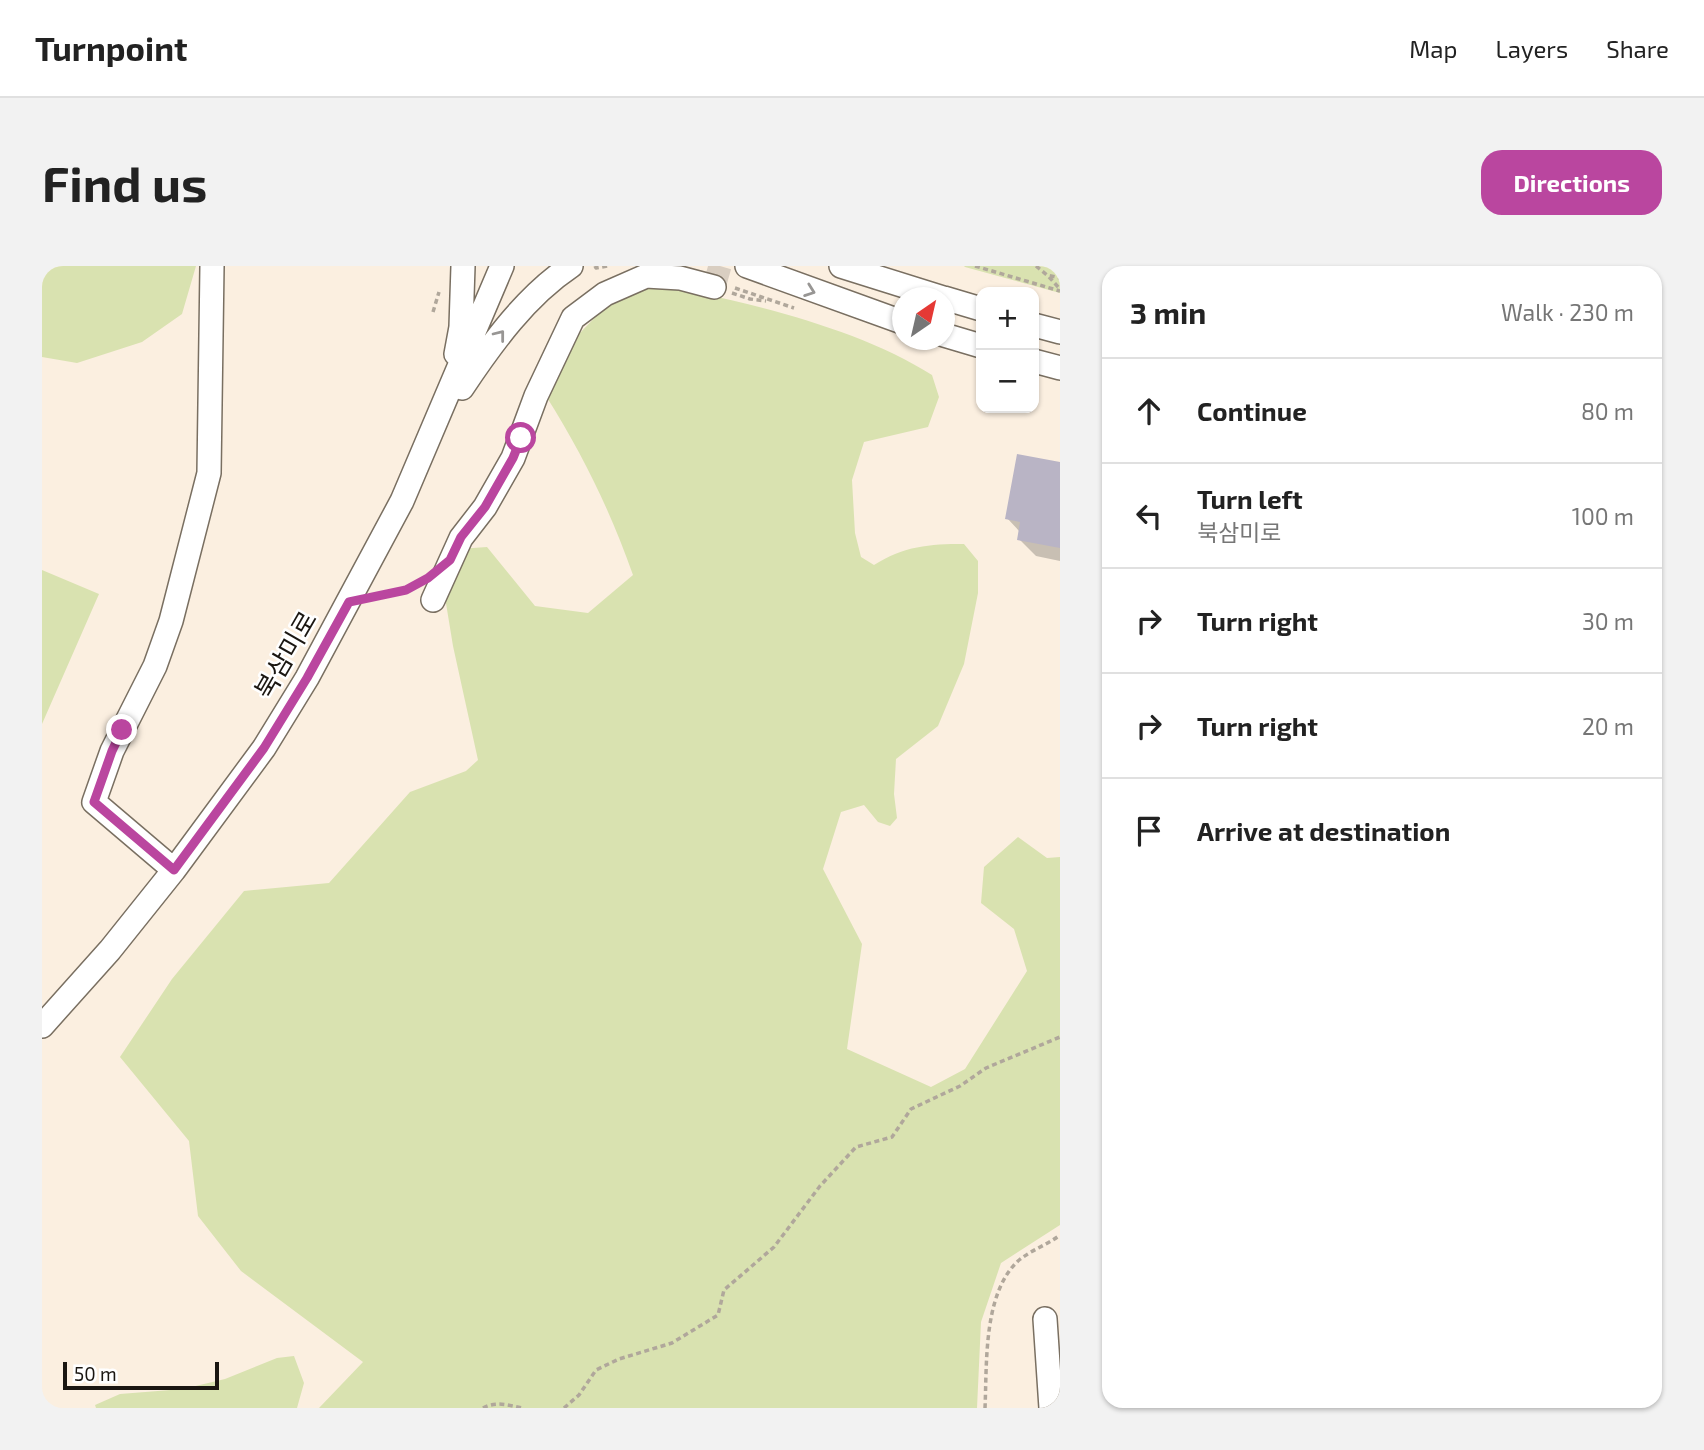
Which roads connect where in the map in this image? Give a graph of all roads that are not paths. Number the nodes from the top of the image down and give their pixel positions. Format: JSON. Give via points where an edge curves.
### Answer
{"nodes":[{"id":1,"x":212,"y":266,"type":"edge"},
{"id":2,"x":463,"y":266,"type":"edge"},
{"id":3,"x":502,"y":266,"type":"edge"},
{"id":4,"x":571,"y":266,"type":"edge"},
{"id":5,"x":747,"y":266,"type":"edge"},
{"id":6,"x":842,"y":266,"type":"edge"},
{"id":7,"x":714,"y":287,"type":"road end"},
{"id":8,"x":909,"y":287,"type":"edge"},
{"id":9,"x":955,"y":301,"type":"edge"},
{"id":10,"x":976,"y":308,"type":"edge"},
{"id":11,"x":892,"y":318,"type":"edge"},
{"id":12,"x":1039,"y":326,"type":"edge"},
{"id":13,"x":1060,"y":332,"type":"edge"},
{"id":14,"x":955,"y":338,"type":"edge"},
{"id":15,"x":976,"y":345,"type":"edge"},
{"id":16,"x":1039,"y":362,"type":"edge"},
{"id":17,"x":1060,"y":368,"type":"edge"},
{"id":18,"x":433,"y":431,"type":"junction"},
{"id":19,"x":433,"y":600,"type":"dead end"},
{"id":20,"x":174,"y":870,"type":"junction"},
{"id":21,"x":45,"y":1019,"type":"edge"},
{"id":22,"x":1045,"y":1319,"type":"dead end"},
{"id":23,"x":1051,"y":1408,"type":"edge"}],
"edges":[{"from":1,"to":20,"type":"street","via":[[209,473],[171,621],[94,802]]},
{"from":2,"to":18,"type":"street","via":[[461,327]]},
{"from":3,"to":18,"type":"street","name":"북삼미로"},
{"from":18,"to":4,"type":"street","one_way":true,"via":[[508,325]]},
{"from":5,"to":11,"type":"street","one_way":true},
{"from":6,"to":8,"type":"street"},
{"from":7,"to":19,"type":"street","via":[[646,276],[606,294],[573,317],[513,458],[485,507],[461,537]]},
{"from":9,"to":10,"type":"street"},
{"from":12,"to":13,"type":"street"},
{"from":14,"to":15,"type":"street"},
{"from":16,"to":17,"type":"street"},
{"from":18,"to":20,"type":"street","name":"북삼미로","via":[[402,501],[307,678],[264,748]]},
{"from":20,"to":21,"type":"street","name":"북삼미로","via":[[110,950]]},
{"from":22,"to":23,"type":"street"}]}
